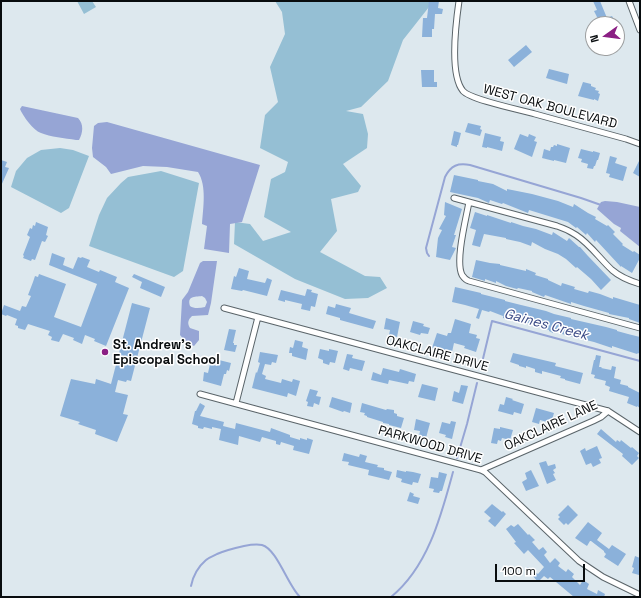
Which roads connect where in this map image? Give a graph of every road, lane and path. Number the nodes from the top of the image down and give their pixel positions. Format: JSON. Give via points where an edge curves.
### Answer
{"nodes":[{"id":1,"x":459,"y":1,"type":"edge"},
{"id":2,"x":629,"y":1,"type":"edge"},
{"id":3,"x":640,"y":30,"type":"edge"},
{"id":4,"x":640,"y":144,"type":"edge"},
{"id":5,"x":454,"y":198,"type":"dead end"},
{"id":6,"x":469,"y":202,"type":"junction"},
{"id":7,"x":640,"y":284,"type":"edge"},
{"id":8,"x":224,"y":308,"type":"dead end"},
{"id":9,"x":258,"y":317,"type":"junction"},
{"id":10,"x":640,"y":328,"type":"edge"},
{"id":11,"x":200,"y":394,"type":"dead end"},
{"id":12,"x":236,"y":403,"type":"junction"},
{"id":13,"x":608,"y":412,"type":"junction"},
{"id":14,"x":640,"y":432,"type":"edge"},
{"id":15,"x":481,"y":470,"type":"junction"},
{"id":16,"x":640,"y":595,"type":"edge"}],
"edges":[{"from":1,"to":4,"type":"street","name":"WEST OAK BOULEVARD","via":[[456,72],[459,84],[468,96]]},
{"from":2,"to":3,"type":"street"},
{"from":5,"to":6,"type":"street"},
{"from":6,"to":7,"type":"street","via":[[565,229],[584,241],[613,270]]},
{"from":6,"to":10,"type":"street","via":[[459,258],[465,279]]},
{"from":8,"to":9,"type":"street","name":"OAKCLAIRE DRIVE"},
{"from":9,"to":12,"type":"street"},
{"from":9,"to":13,"type":"street","name":"OAKCLAIRE DRIVE"},
{"from":11,"to":12,"type":"street","name":"PARKWOOD DRIVE"},
{"from":12,"to":15,"type":"street","name":"PARKWOOD DRIVE"},
{"from":13,"to":14,"type":"street","name":"OAKCLAIRE DRIVE"},
{"from":13,"to":15,"type":"street","name":"OAKCLAIRE LANE"},
{"from":15,"to":16,"type":"street","name":"PARKWOOD DRIVE","via":[[578,560],[603,577]]}]}
